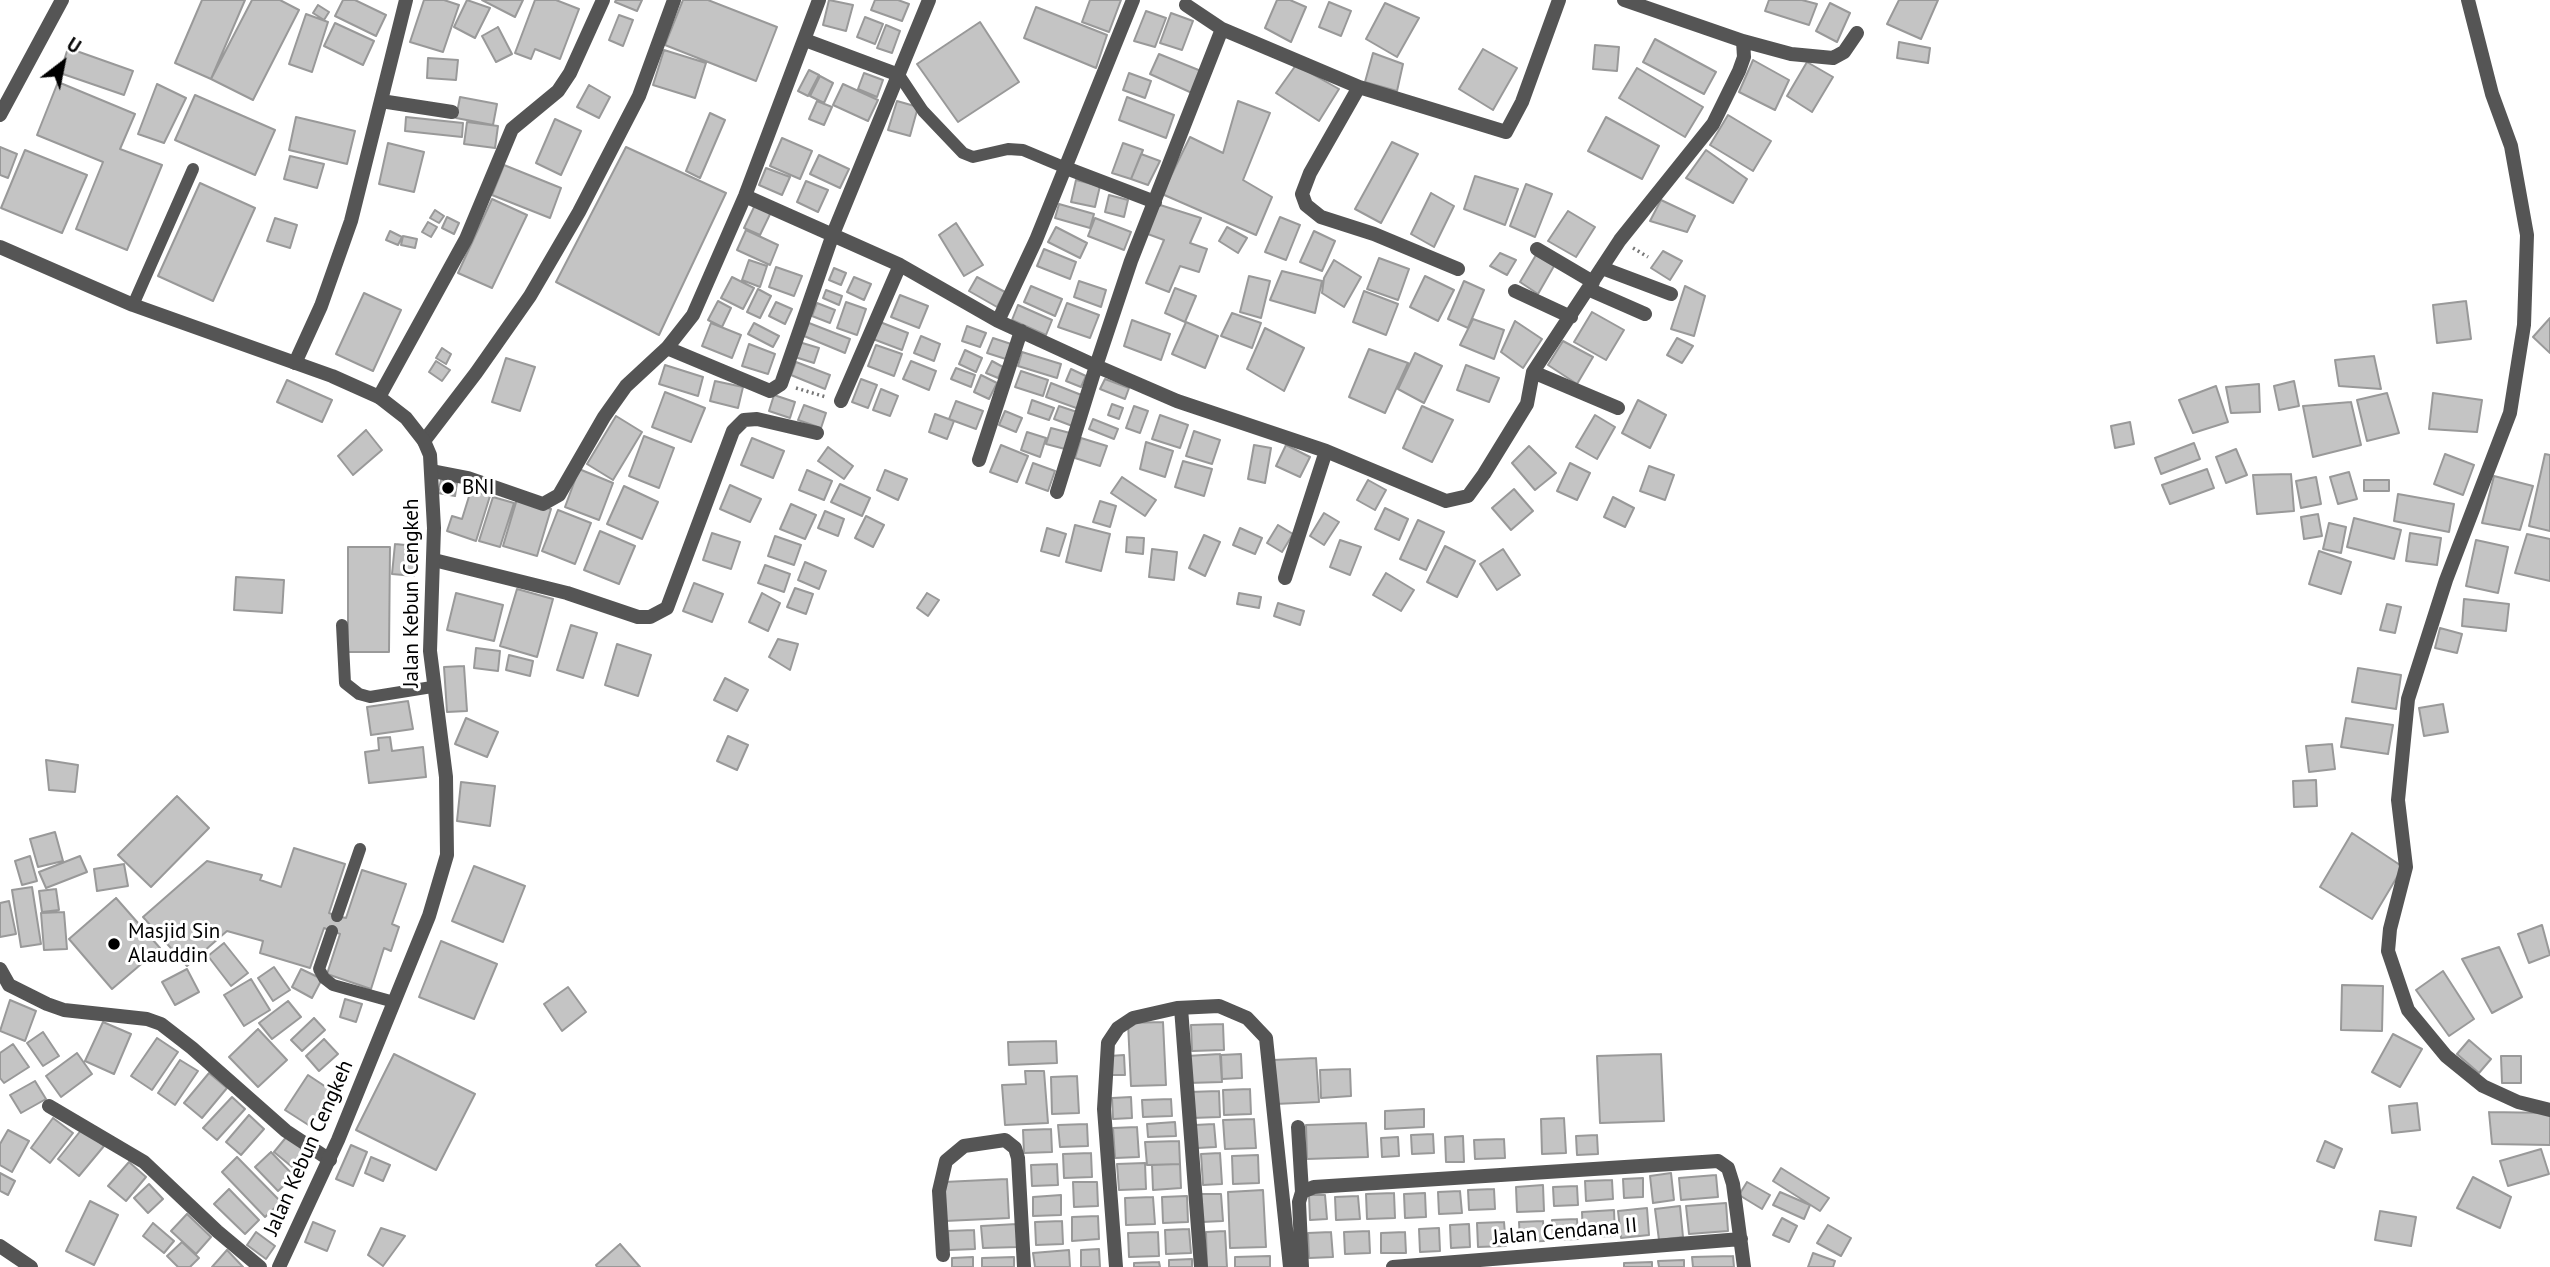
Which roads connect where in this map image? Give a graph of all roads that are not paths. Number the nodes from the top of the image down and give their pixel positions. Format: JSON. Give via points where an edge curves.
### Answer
{"nodes":[{"id":1,"x":62,"y":0,"type":"edge"},
{"id":2,"x":406,"y":0,"type":"edge"},
{"id":3,"x":603,"y":0,"type":"edge"},
{"id":4,"x":674,"y":0,"type":"edge"},
{"id":5,"x":819,"y":0,"type":"edge"},
{"id":6,"x":929,"y":0,"type":"edge"},
{"id":7,"x":1133,"y":0,"type":"edge"},
{"id":8,"x":1170,"y":0,"type":"edge"},
{"id":9,"x":1559,"y":0,"type":"edge"},
{"id":10,"x":1625,"y":0,"type":"edge"},
{"id":11,"x":2468,"y":0,"type":"edge"},
{"id":12,"x":1189,"y":3,"type":"edge"},
{"id":13,"x":1222,"y":29,"type":"junction"},
{"id":14,"x":1857,"y":33,"type":"dead end"},
{"id":15,"x":805,"y":40,"type":"junction"},
{"id":16,"x":1743,"y":41,"type":"junction"},
{"id":17,"x":899,"y":75,"type":"junction"},
{"id":18,"x":1359,"y":86,"type":"junction"},
{"id":19,"x":381,"y":101,"type":"junction"},
{"id":20,"x":452,"y":112,"type":"dead end"},
{"id":21,"x":0,"y":114,"type":"edge"},
{"id":22,"x":1066,"y":168,"type":"junction"},
{"id":23,"x":193,"y":169,"type":"dead end"},
{"id":24,"x":745,"y":196,"type":"junction"},
{"id":25,"x":1155,"y":202,"type":"junction"},
{"id":26,"x":833,"y":234,"type":"junction"},
{"id":27,"x":0,"y":247,"type":"edge"},
{"id":28,"x":1537,"y":249,"type":"dead end"},
{"id":29,"x":900,"y":265,"type":"junction"},
{"id":30,"x":1602,"y":268,"type":"junction"},
{"id":31,"x":1458,"y":269,"type":"dead end"},
{"id":32,"x":1591,"y":285,"type":"junction"},
{"id":33,"x":1515,"y":291,"type":"dead end"},
{"id":34,"x":1671,"y":293,"type":"dead end"},
{"id":35,"x":133,"y":305,"type":"junction"},
{"id":36,"x":1645,"y":314,"type":"dead end"},
{"id":37,"x":1571,"y":317,"type":"junction"},
{"id":38,"x":998,"y":321,"type":"junction"},
{"id":39,"x":1021,"y":331,"type":"junction"},
{"id":40,"x":667,"y":348,"type":"junction"},
{"id":41,"x":295,"y":363,"type":"junction"},
{"id":42,"x":1096,"y":366,"type":"junction"},
{"id":43,"x":1533,"y":372,"type":"junction"},
{"id":44,"x":379,"y":397,"type":"junction"},
{"id":45,"x":841,"y":401,"type":"road end"},
{"id":46,"x":1619,"y":408,"type":"dead end"},
{"id":47,"x":817,"y":433,"type":"dead end"},
{"id":48,"x":424,"y":441,"type":"junction"},
{"id":49,"x":1326,"y":451,"type":"junction"},
{"id":50,"x":979,"y":460,"type":"dead end"},
{"id":51,"x":432,"y":471,"type":"junction"},
{"id":52,"x":1057,"y":492,"type":"dead end"},
{"id":53,"x":434,"y":560,"type":"junction"},
{"id":54,"x":1285,"y":578,"type":"dead end"},
{"id":55,"x":342,"y":625,"type":"dead end"},
{"id":56,"x":432,"y":687,"type":"junction"},
{"id":57,"x":360,"y":849,"type":"dead end"},
{"id":58,"x":337,"y":916,"type":"dead end"},
{"id":59,"x":332,"y":931,"type":"dead end"},
{"id":60,"x":0,"y":969,"type":"edge"},
{"id":61,"x":394,"y":1002,"type":"junction"},
{"id":62,"x":1181,"y":1009,"type":"junction"},
{"id":63,"x":49,"y":1106,"type":"dead end"},
{"id":64,"x":2550,"y":1110,"type":"edge"},
{"id":65,"x":1297,"y":1127,"type":"dead end"},
{"id":66,"x":330,"y":1160,"type":"junction"},
{"id":67,"x":1308,"y":1189,"type":"junction"},
{"id":68,"x":1741,"y":1239,"type":"junction"},
{"id":69,"x":0,"y":1246,"type":"edge"},
{"id":70,"x":943,"y":1255,"type":"dead end"},
{"id":71,"x":31,"y":1267,"type":"edge"},
{"id":72,"x":260,"y":1267,"type":"edge"},
{"id":73,"x":279,"y":1267,"type":"edge"},
{"id":74,"x":1024,"y":1267,"type":"edge"},
{"id":75,"x":1116,"y":1267,"type":"edge"},
{"id":76,"x":1201,"y":1267,"type":"edge"},
{"id":77,"x":1290,"y":1267,"type":"edge"},
{"id":78,"x":1302,"y":1267,"type":"edge"},
{"id":79,"x":1393,"y":1267,"type":"edge"},
{"id":80,"x":1744,"y":1267,"type":"edge"}],
"edges":[{"from":1,"to":21,"type":"street"},
{"from":2,"to":19,"type":"street"},
{"from":3,"to":44,"type":"street","via":[[558,91],[508,136],[466,239]]},
{"from":4,"to":48,"type":"street","via":[[639,96],[579,212],[530,296]]},
{"from":5,"to":15,"type":"street"},
{"from":6,"to":17,"type":"street"},
{"from":7,"to":22,"type":"street"},
{"from":8,"to":12,"type":"street"},
{"from":9,"to":18,"type":"street","via":[[1522,102],[1506,132]]},
{"from":10,"to":16,"type":"street"},
{"from":11,"to":64,"type":"street","via":[[2492,94],[2511,146],[2523,209],[2527,235],[2524,325],[2510,413],[2446,580],[2409,699],[2398,800],[2406,867],[2388,951],[2408,1010],[2446,1056],[2483,1086]]},
{"from":12,"to":13,"type":"street"},
{"from":13,"to":18,"type":"street"},
{"from":13,"to":25,"type":"street"},
{"from":14,"to":16,"type":"street","via":[[1833,58],[1791,54]]},
{"from":15,"to":17,"type":"street"},
{"from":15,"to":24,"type":"street"},
{"from":16,"to":30,"type":"street","via":[[1739,71],[1713,124]]},
{"from":17,"to":22,"type":"lane","via":[[923,111],[963,153],[973,157],[1023,150]]},
{"from":17,"to":26,"type":"street"},
{"from":18,"to":31,"type":"street","via":[[1311,173],[1302,194],[1306,205],[1321,217]]},
{"from":19,"to":20,"type":"street"},
{"from":19,"to":41,"type":"street","via":[[351,221]]},
{"from":22,"to":25,"type":"street"},
{"from":22,"to":38,"type":"street"},
{"from":23,"to":35,"type":"lane"},
{"from":24,"to":26,"type":"street"},
{"from":24,"to":40,"type":"street","via":[[692,315]]},
{"from":25,"to":42,"type":"street"},
{"from":26,"to":29,"type":"street"},
{"from":26,"to":40,"type":"street","via":[[780,384],[770,391]]},
{"from":27,"to":35,"type":"street","name":"Jalan Kebun Cengkeh"},
{"from":28,"to":32,"type":"street"},
{"from":29,"to":38,"type":"street"},
{"from":29,"to":45,"type":"street"},
{"from":30,"to":32,"type":"street"},
{"from":30,"to":34,"type":"street"},
{"from":32,"to":36,"type":"street"},
{"from":32,"to":37,"type":"street"},
{"from":33,"to":37,"type":"street"},
{"from":35,"to":41,"type":"street","name":"Jalan Kebun Cengkeh"},
{"from":37,"to":43,"type":"street"},
{"from":38,"to":39,"type":"street"},
{"from":39,"to":42,"type":"street"},
{"from":39,"to":50,"type":"street"},
{"from":40,"to":51,"type":"street","via":[[626,386],[550,503]]},
{"from":41,"to":44,"type":"street","name":"Jalan Kebun Cengkeh"},
{"from":42,"to":49,"type":"street","via":[[1177,401]]},
{"from":42,"to":52,"type":"street"},
{"from":43,"to":46,"type":"street"},
{"from":43,"to":49,"type":"street","via":[[1527,404],[1468,496],[1457,501],[1427,494]]},
{"from":44,"to":48,"type":"street","name":"Jalan Kebun Cengkeh"},
{"from":47,"to":53,"type":"street","via":[[757,419],[744,420],[733,431],[667,608],[650,617]]},
{"from":48,"to":51,"type":"street","name":"Jalan Kebun Cengkeh"},
{"from":49,"to":54,"type":"street"},
{"from":51,"to":53,"type":"street","name":"Jalan Kebun Cengkeh"},
{"from":53,"to":56,"type":"street","name":"Jalan Kebun Cengkeh","via":[[429,618]]},
{"from":55,"to":56,"type":"lane","via":[[345,683],[359,694],[370,697]]},
{"from":56,"to":61,"type":"street","name":"Jalan Kebun Cengkeh","via":[[446,777],[449,843],[440,887]]},
{"from":57,"to":58,"type":"lane"},
{"from":59,"to":61,"type":"lane","via":[[319,969],[324,978],[333,985]]},
{"from":60,"to":66,"type":"street","via":[[9,985],[64,1010],[161,1024],[286,1131]]},
{"from":61,"to":66,"type":"street","name":"Jalan Kebun Cengkeh"},
{"from":62,"to":75,"type":"street","via":[[1133,1018],[1118,1028],[1108,1044],[1104,1109]]},
{"from":62,"to":76,"type":"street"},
{"from":62,"to":77,"type":"street","via":[[1232,1009],[1266,1038]]},
{"from":63,"to":72,"type":"street","via":[[144,1162]]},
{"from":65,"to":67,"type":"street"},
{"from":66,"to":73,"type":"street","name":"Jalan Kebun Cengkeh"},
{"from":67,"to":68,"type":"street","via":[[1718,1161],[1728,1168],[1733,1184]]},
{"from":67,"to":78,"type":"street","via":[[1299,1202]]},
{"from":68,"to":79,"type":"street","name":"Jalan Cendana II"},
{"from":68,"to":80,"type":"street"},
{"from":69,"to":71,"type":"street"},
{"from":70,"to":74,"type":"street","via":[[939,1191],[946,1161],[964,1146],[1005,1140],[1018,1158]]}]}
